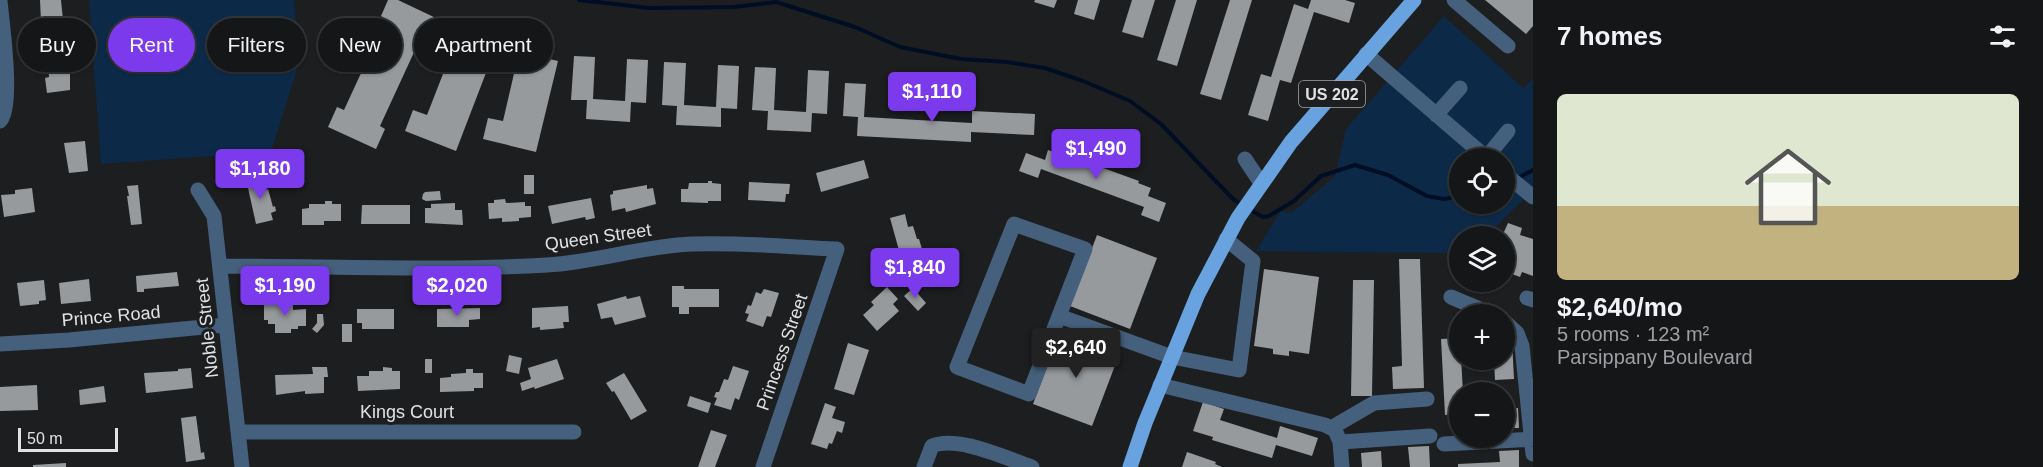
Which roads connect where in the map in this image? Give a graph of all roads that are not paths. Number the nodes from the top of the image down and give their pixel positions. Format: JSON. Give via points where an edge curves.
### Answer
{"nodes":[{"id":1,"x":1454,"y":0,"type":"edge"},
{"id":2,"x":0,"y":1,"type":"edge"},
{"id":3,"x":1411,"y":1,"type":"edge"},
{"id":4,"x":1508,"y":46,"type":"dead end"},
{"id":5,"x":1366,"y":54,"type":"junction"},
{"id":6,"x":1460,"y":88,"type":"dead end"},
{"id":7,"x":1436,"y":116,"type":"junction"},
{"id":8,"x":0,"y":121,"type":"edge"},
{"id":9,"x":1508,"y":130,"type":"dead end"},
{"id":10,"x":1475,"y":148,"type":"edge"},
{"id":11,"x":1494,"y":148,"type":"edge"},
{"id":12,"x":1245,"y":159,"type":"dead end"},
{"id":13,"x":1515,"y":182,"type":"edge"},
{"id":14,"x":1259,"y":188,"type":"junction"},
{"id":15,"x":198,"y":190,"type":"dead end"},
{"id":16,"x":1533,"y":197,"type":"edge"},
{"id":17,"x":1226,"y":239,"type":"junction"},
{"id":18,"x":837,"y":249,"type":"joint"},
{"id":19,"x":220,"y":266,"type":"junction"},
{"id":20,"x":1451,"y":297,"type":"dead end"},
{"id":21,"x":1468,"y":304,"type":"edge"},
{"id":22,"x":1059,"y":316,"type":"junction"},
{"id":23,"x":225,"y":325,"type":"junction"},
{"id":24,"x":1515,"y":331,"type":"edge"},
{"id":25,"x":0,"y":344,"type":"edge"},
{"id":26,"x":1172,"y":357,"type":"junction"},
{"id":27,"x":1160,"y":385,"type":"junction"},
{"id":28,"x":1427,"y":399,"type":"dead end"},
{"id":29,"x":1331,"y":428,"type":"junction"},
{"id":30,"x":239,"y":432,"type":"junction"},
{"id":31,"x":574,"y":432,"type":"dead end"},
{"id":32,"x":1430,"y":436,"type":"dead end"},
{"id":33,"x":1340,"y":442,"type":"junction"},
{"id":34,"x":1444,"y":444,"type":"dead end"},
{"id":35,"x":1532,"y":444,"type":"edge"},
{"id":36,"x":242,"y":467,"type":"edge"},
{"id":37,"x":763,"y":467,"type":"edge"},
{"id":38,"x":924,"y":467,"type":"edge"},
{"id":39,"x":1032,"y":467,"type":"edge"},
{"id":40,"x":1130,"y":467,"type":"edge"},
{"id":41,"x":1342,"y":467,"type":"edge"}],
"edges":[{"from":1,"to":4,"type":"street"},
{"from":2,"to":8,"type":"street","via":[[8,100]]},
{"from":3,"to":5,"type":"main road","number":"US 202"},
{"from":5,"to":7,"type":"street"},
{"from":5,"to":14,"type":"main road","number":"US 202","via":[[1291,142]]},
{"from":6,"to":7,"type":"street"},
{"from":7,"to":10,"type":"street"},
{"from":9,"to":11,"type":"street"},
{"from":12,"to":14,"type":"street"},
{"from":13,"to":16,"type":"street"},
{"from":14,"to":17,"type":"main road","number":"US 202"},
{"from":15,"to":19,"type":"street","name":"Noble Street","via":[[214,216]]},
{"from":17,"to":26,"type":"main road","number":"US 202"},
{"from":17,"to":26,"type":"street","via":[[1252,261],[1239,370]]},
{"from":18,"to":19,"type":"street","name":"Queen Street","via":[[691,244],[549,265]]},
{"from":18,"to":37,"type":"street","name":"Princess Street"},
{"from":19,"to":23,"type":"street","name":"Noble Street"},
{"from":20,"to":21,"type":"street"},
{"from":22,"to":22,"type":"street","via":[[1085,249],[1014,224],[957,367],[1029,394]]},
{"from":22,"to":26,"type":"street"},
{"from":23,"to":25,"type":"street","name":"Prince Road"},
{"from":23,"to":30,"type":"street","name":"Noble Street"},
{"from":24,"to":35,"type":"street","via":[[1522,346]]},
{"from":26,"to":27,"type":"main road","number":"US 202"},
{"from":27,"to":29,"type":"street"},
{"from":27,"to":40,"type":"main road","number":"US 202"},
{"from":28,"to":29,"type":"street","via":[[1374,403]]},
{"from":29,"to":33,"type":"street"},
{"from":30,"to":31,"type":"street","name":"Kings Court"},
{"from":30,"to":36,"type":"street","name":"Noble Street"},
{"from":32,"to":33,"type":"street"},
{"from":33,"to":41,"type":"street"},
{"from":34,"to":35,"type":"street"},
{"from":38,"to":39,"type":"street","via":[[932,446],[942,441]]}]}
